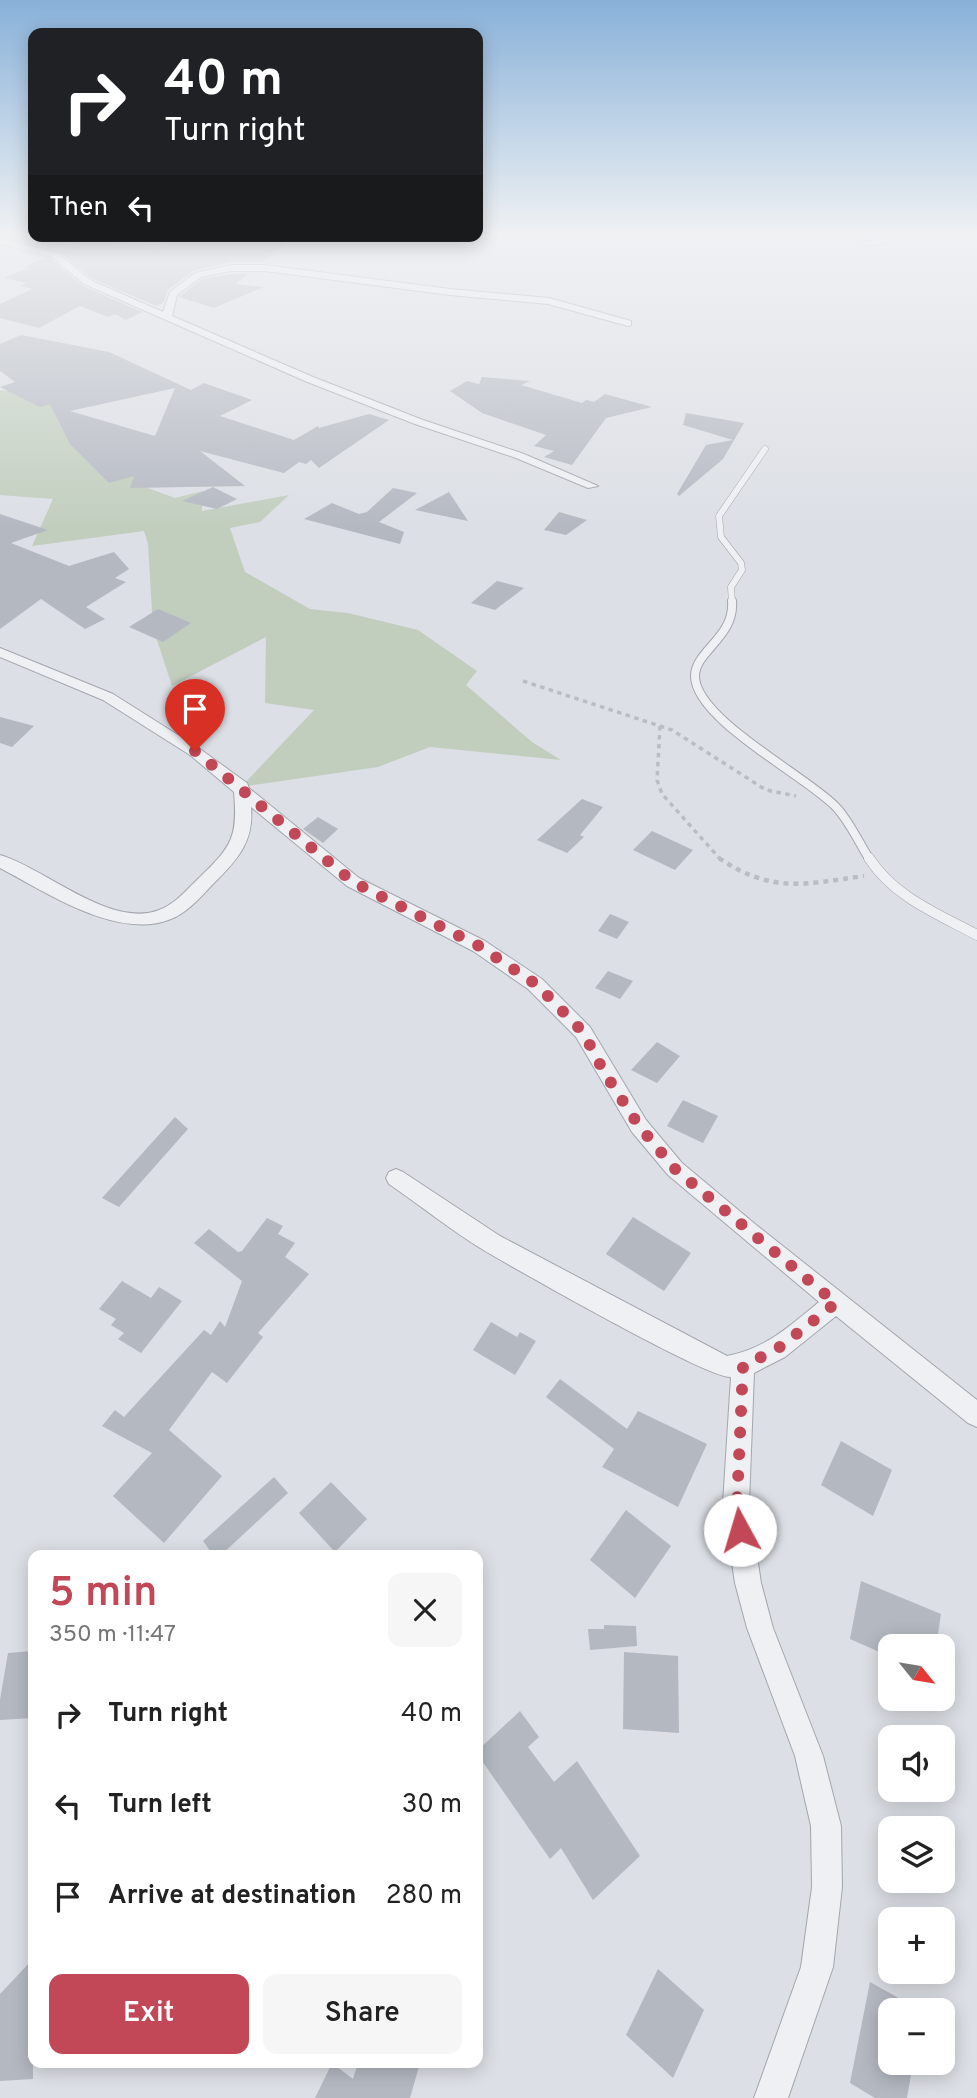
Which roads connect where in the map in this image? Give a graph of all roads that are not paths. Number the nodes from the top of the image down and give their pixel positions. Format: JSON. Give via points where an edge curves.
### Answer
{"nodes":[{"id":1,"x":205,"y":333,"type":"edge"},
{"id":2,"x":765,"y":449,"type":"dead end"},
{"id":3,"x":592,"y":486,"type":"dead end"},
{"id":4,"x":0,"y":652,"type":"edge"},
{"id":5,"x":242,"y":787,"type":"junction"},
{"id":6,"x":0,"y":860,"type":"edge"},
{"id":7,"x":977,"y":935,"type":"edge"},
{"id":8,"x":396,"y":1178,"type":"dead end"},
{"id":9,"x":836,"y":1303,"type":"junction"},
{"id":10,"x":743,"y":1366,"type":"junction"},
{"id":11,"x":977,"y":1415,"type":"edge"},
{"id":12,"x":771,"y":2098,"type":"edge"}],
"edges":[{"from":1,"to":3,"type":"street","via":[[321,384]]},
{"from":2,"to":7,"type":"lane","via":[[719,516],[721,537],[742,570],[731,587],[729,625],[698,667],[699,691],[727,725],[835,806],[879,874],[899,892]]},
{"from":4,"to":5,"type":"street","via":[[108,697],[195,751]]},
{"from":5,"to":6,"type":"street","via":[[245,826],[237,851],[182,904],[149,921],[91,906]]},
{"from":5,"to":9,"type":"street","via":[[353,882],[479,946],[536,984],[583,1032],[639,1126],[675,1169]]},
{"from":8,"to":10,"type":"street","via":[[492,1242],[685,1348],[726,1367]]},
{"from":9,"to":10,"type":"street","via":[[777,1349]]},
{"from":9,"to":11,"type":"street"},
{"from":10,"to":12,"type":"street","via":[[737,1503],[748,1583],[760,1628],[809,1756],[826,1826],[827,1887],[817,1967]]}]}
